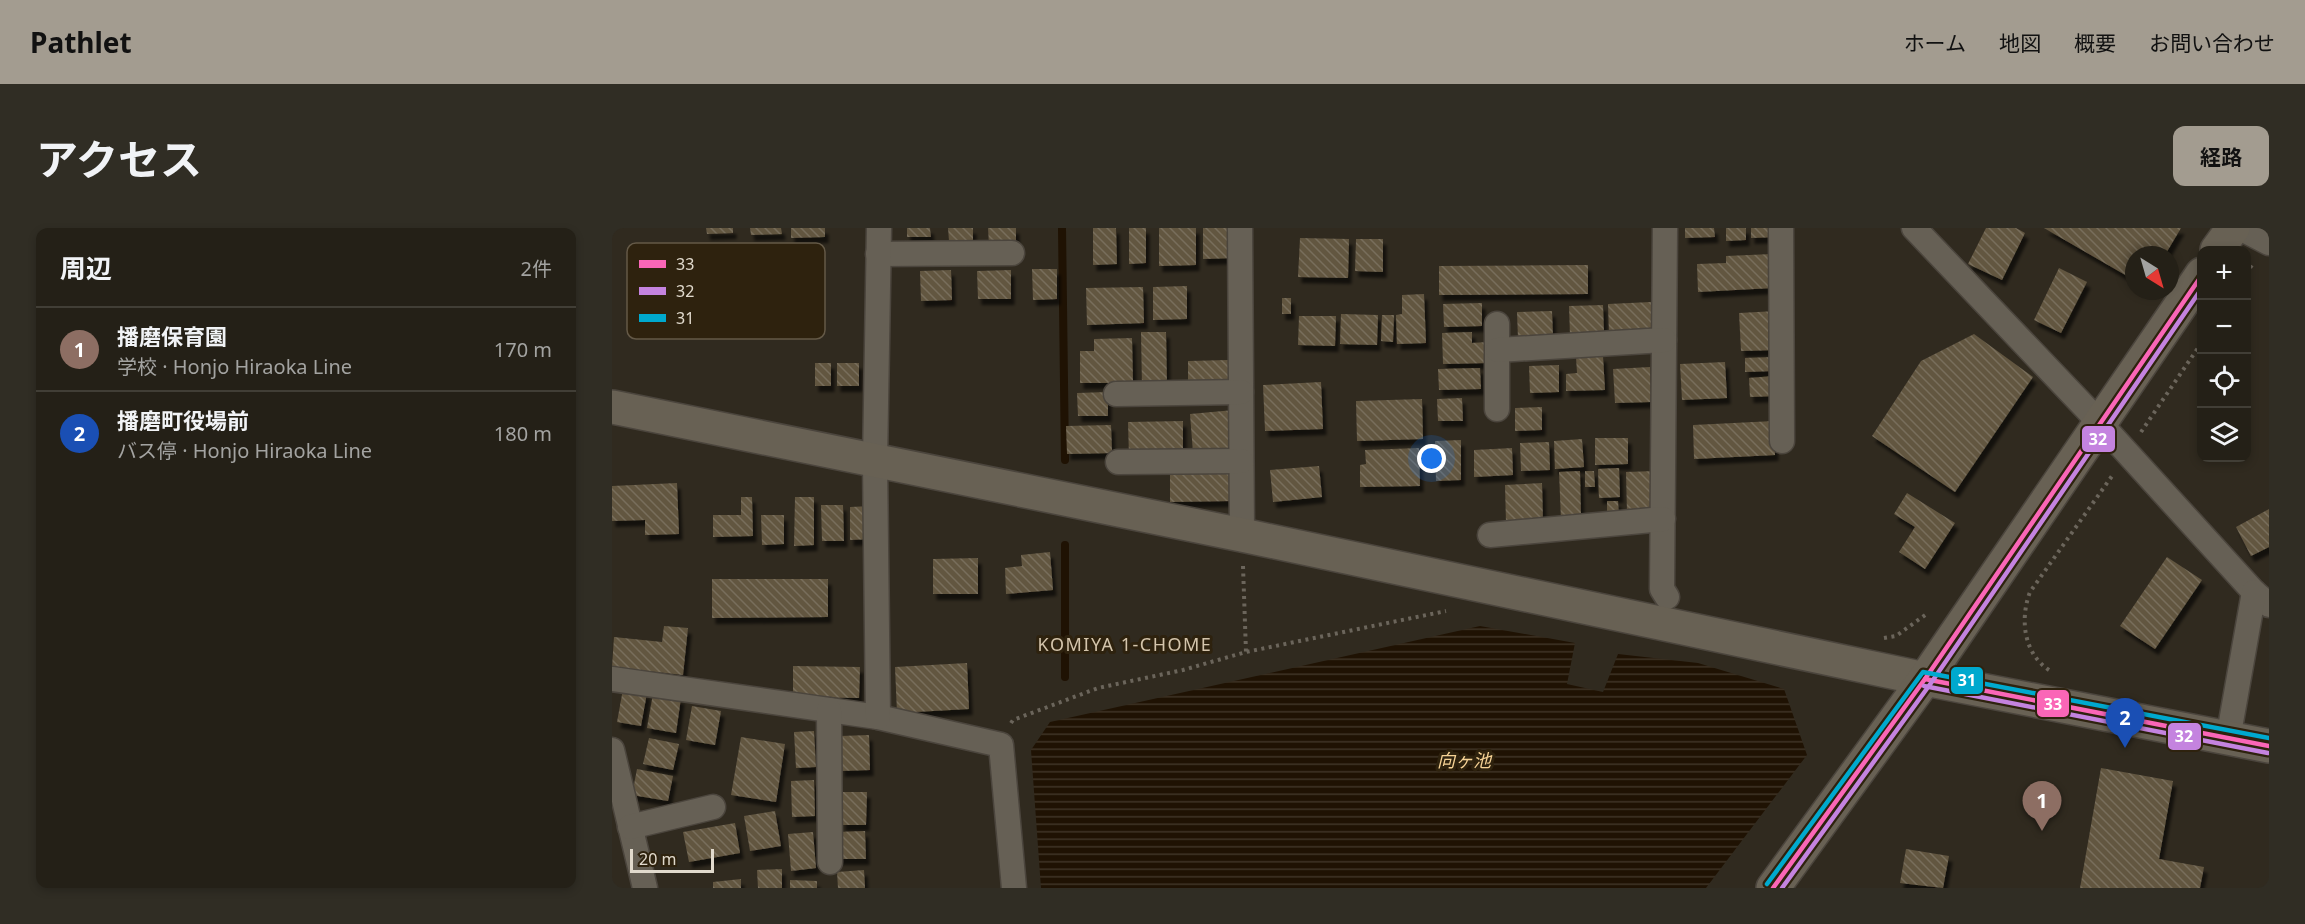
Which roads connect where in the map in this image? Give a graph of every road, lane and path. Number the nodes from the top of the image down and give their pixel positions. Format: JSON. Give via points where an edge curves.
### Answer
{"nodes":[{"id":1,"x":879,"y":228,"type":"edge"},
{"id":2,"x":1240,"y":228,"type":"edge"},
{"id":3,"x":1665,"y":228,"type":"edge"},
{"id":4,"x":1781,"y":228,"type":"edge"},
{"id":5,"x":1914,"y":228,"type":"edge"},
{"id":6,"x":2228,"y":234,"type":"edge"},
{"id":7,"x":2269,"y":243,"type":"edge"},
{"id":8,"x":1012,"y":253,"type":"dead end"},
{"id":9,"x":878,"y":254,"type":"junction"},
{"id":10,"x":2197,"y":281,"type":"edge"},
{"id":11,"x":1497,"y":324,"type":"dead end"},
{"id":12,"x":1664,"y":340,"type":"junction"},
{"id":13,"x":1498,"y":350,"type":"junction"},
{"id":14,"x":2197,"y":350,"type":"edge"},
{"id":15,"x":1241,"y":392,"type":"junction"},
{"id":16,"x":1116,"y":394,"type":"dead end"},
{"id":17,"x":612,"y":407,"type":"edge"},
{"id":18,"x":1497,"y":409,"type":"dead end"},
{"id":19,"x":2100,"y":423,"type":"junction"},
{"id":20,"x":1782,"y":441,"type":"dead end"},
{"id":21,"x":2128,"y":453,"type":"junction"},
{"id":22,"x":1241,"y":461,"type":"junction"},
{"id":23,"x":875,"y":462,"type":"junction"},
{"id":24,"x":1118,"y":462,"type":"dead end"},
{"id":25,"x":1662,"y":519,"type":"junction"},
{"id":26,"x":1490,"y":535,"type":"dead end"},
{"id":27,"x":1242,"y":548,"type":"junction"},
{"id":28,"x":1667,"y":597,"type":"dead end"},
{"id":29,"x":2262,"y":598,"type":"edge"},
{"id":30,"x":1447,"y":610,"type":"dead end"},
{"id":31,"x":1246,"y":652,"type":"junction"},
{"id":32,"x":2053,"y":672,"type":"dead end"},
{"id":33,"x":612,"y":679,"type":"edge"},
{"id":34,"x":1925,"y":679,"type":"junction"},
{"id":35,"x":829,"y":710,"type":"junction"},
{"id":36,"x":878,"y":717,"type":"junction"},
{"id":37,"x":2228,"y":739,"type":"junction"},
{"id":38,"x":1001,"y":746,"type":"junction"},
{"id":39,"x":2269,"y":746,"type":"edge"},
{"id":40,"x":612,"y":750,"type":"edge"},
{"id":41,"x":714,"y":807,"type":"dead end"},
{"id":42,"x":630,"y":827,"type":"junction"},
{"id":43,"x":830,"y":862,"type":"dead end"},
{"id":44,"x":1784,"y":880,"type":"edge"},
{"id":45,"x":645,"y":888,"type":"edge"},
{"id":46,"x":1014,"y":888,"type":"edge"},
{"id":47,"x":1756,"y":888,"type":"edge"}],
"edges":[{"from":1,"to":9,"type":"street"},
{"from":2,"to":15,"type":"street"},
{"from":3,"to":12,"type":"street"},
{"from":4,"to":20,"type":"street"},
{"from":5,"to":19,"type":"street"},
{"from":6,"to":7,"type":"street"},
{"from":8,"to":9,"type":"street"},
{"from":9,"to":23,"type":"street"},
{"from":10,"to":19,"type":"street"},
{"from":11,"to":13,"type":"street"},
{"from":12,"to":13,"type":"street"},
{"from":12,"to":25,"type":"street"},
{"from":13,"to":18,"type":"street"},
{"from":14,"to":21,"type":"path"},
{"from":15,"to":16,"type":"street"},
{"from":15,"to":22,"type":"street"},
{"from":17,"to":23,"type":"street"},
{"from":19,"to":21,"type":"street"},
{"from":19,"to":34,"type":"street"},
{"from":21,"to":29,"type":"street"},
{"from":21,"to":32,"type":"path","via":[[2030,592],[2024,607],[2024,632],[2030,647],[2046,669]]},
{"from":22,"to":24,"type":"street"},
{"from":22,"to":27,"type":"street"},
{"from":23,"to":27,"type":"street"},
{"from":23,"to":36,"type":"street"},
{"from":25,"to":26,"type":"street"},
{"from":25,"to":28,"type":"street","via":[[1662,589]]},
{"from":27,"to":31,"type":"path"},
{"from":27,"to":34,"type":"street"},
{"from":29,"to":37,"type":"street"},
{"from":30,"to":31,"type":"path"},
{"from":31,"to":38,"type":"path","via":[[1098,688],[1013,720]]},
{"from":33,"to":35,"type":"street"},
{"from":34,"to":37,"type":"street"},
{"from":34,"to":44,"type":"street"},
{"from":35,"to":36,"type":"street"},
{"from":35,"to":43,"type":"street"},
{"from":36,"to":38,"type":"street"},
{"from":37,"to":39,"type":"street"},
{"from":38,"to":46,"type":"street"},
{"from":40,"to":42,"type":"street"},
{"from":41,"to":42,"type":"street"},
{"from":42,"to":45,"type":"street"},
{"from":44,"to":47,"type":"street"}]}
